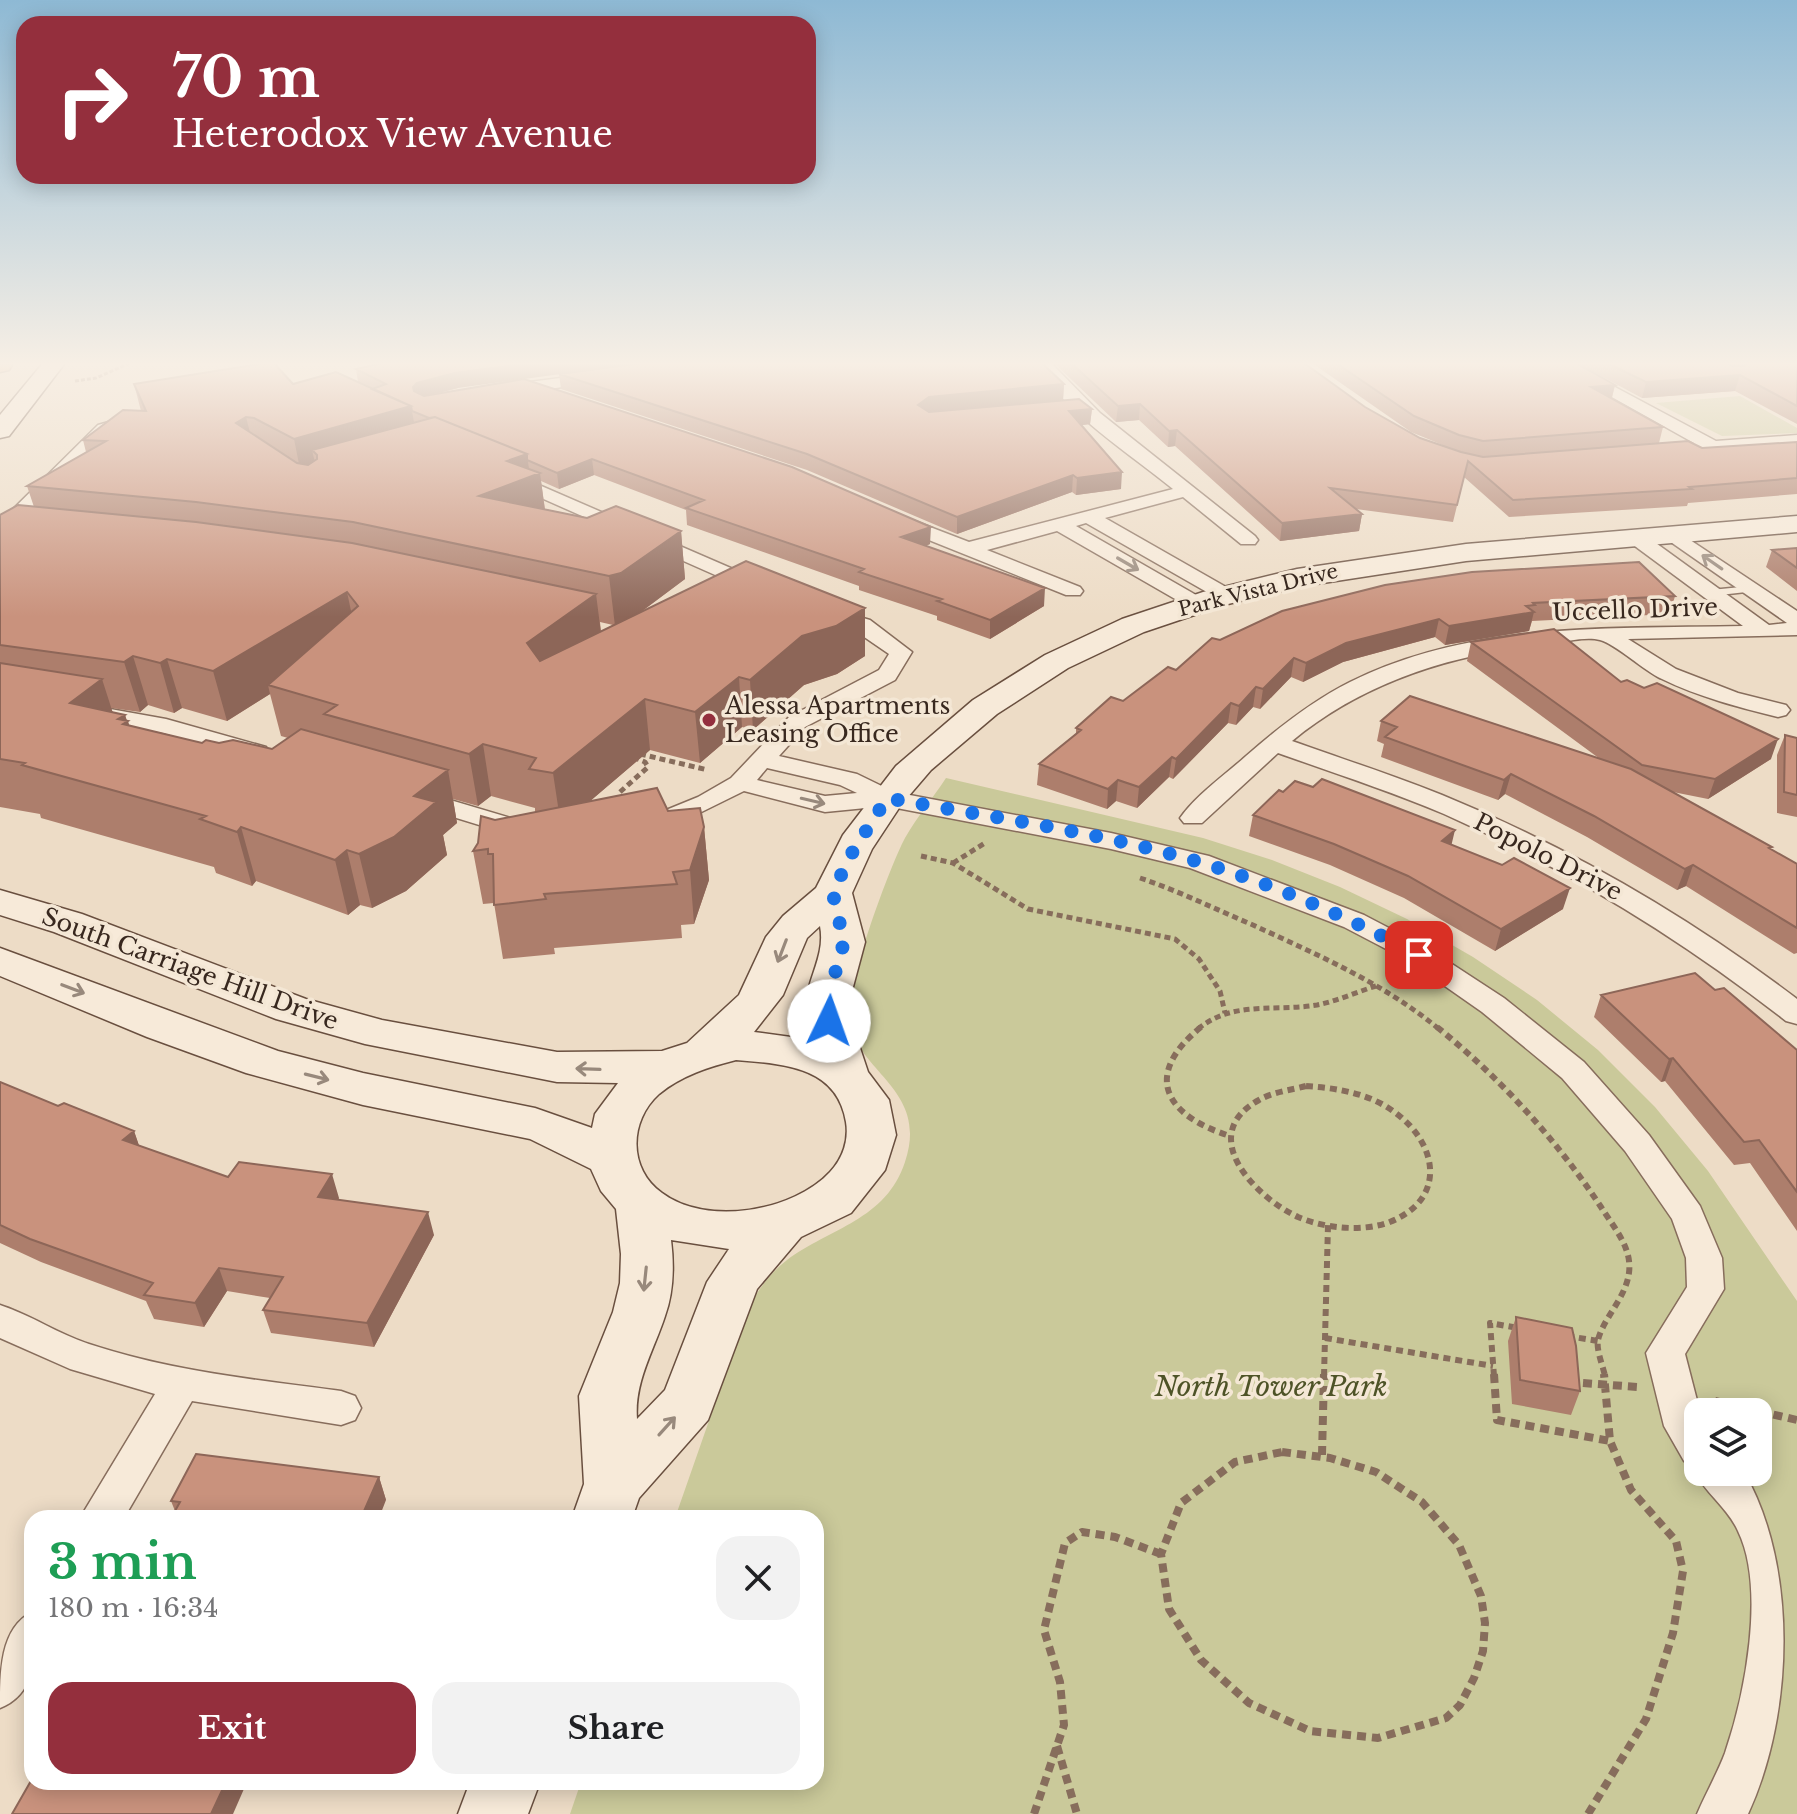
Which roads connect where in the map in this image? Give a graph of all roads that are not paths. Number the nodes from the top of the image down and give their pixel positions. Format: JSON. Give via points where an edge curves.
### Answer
{"nodes":[{"id":1,"x":86,"y":448,"type":"edge"},
{"id":2,"x":1130,"y":448,"type":"edge"},
{"id":3,"x":1692,"y":448,"type":"edge"},
{"id":4,"x":1649,"y":451,"type":"edge"},
{"id":5,"x":490,"y":469,"type":"edge"},
{"id":6,"x":1189,"y":490,"type":"junction"},
{"id":7,"x":874,"y":510,"type":"edge"},
{"id":8,"x":1089,"y":517,"type":"junction"},
{"id":9,"x":1797,"y":524,"type":"edge"},
{"id":10,"x":1060,"y":525,"type":"junction"},
{"id":11,"x":1672,"y":534,"type":"junction"},
{"id":12,"x":0,"y":535,"type":"edge"},
{"id":13,"x":1635,"y":537,"type":"junction"},
{"id":14,"x":30,"y":540,"type":"edge"},
{"id":15,"x":1248,"y":540,"type":"dead end"},
{"id":16,"x":967,"y":549,"type":"junction"},
{"id":17,"x":752,"y":584,"type":"junction"},
{"id":18,"x":1751,"y":589,"type":"junction"},
{"id":19,"x":1073,"y":591,"type":"dead end"},
{"id":20,"x":773,"y":593,"type":"edge"},
{"id":21,"x":1711,"y":593,"type":"junction"},
{"id":22,"x":724,"y":597,"type":"edge"},
{"id":23,"x":1211,"y":599,"type":"junction"},
{"id":24,"x":810,"y":607,"type":"edge"},
{"id":25,"x":1797,"y":621,"type":"edge"},
{"id":26,"x":1797,"y":629,"type":"edge"},
{"id":27,"x":1765,"y":632,"type":"junction"},
{"id":28,"x":1604,"y":633,"type":"junction"},
{"id":29,"x":59,"y":707,"type":"edge"},
{"id":30,"x":1778,"y":710,"type":"dead end"},
{"id":31,"x":1276,"y":744,"type":"junction"},
{"id":32,"x":281,"y":759,"type":"edge"},
{"id":33,"x":764,"y":760,"type":"junction"},
{"id":34,"x":740,"y":783,"type":"junction"},
{"id":35,"x":398,"y":792,"type":"edge"},
{"id":36,"x":887,"y":798,"type":"junction"},
{"id":37,"x":1193,"y":818,"type":"dead end"},
{"id":38,"x":640,"y":828,"type":"edge"},
{"id":39,"x":545,"y":834,"type":"edge"},
{"id":40,"x":833,"y":894,"type":"junction"},
{"id":41,"x":0,"y":902,"type":"edge"},
{"id":42,"x":0,"y":961,"type":"edge"},
{"id":43,"x":1797,"y":1014,"type":"edge"},
{"id":44,"x":686,"y":1058,"type":"junction"},
{"id":45,"x":846,"y":1075,"type":"junction"},
{"id":46,"x":611,"y":1158,"type":"junction"},
{"id":47,"x":640,"y":1202,"type":"junction"},
{"id":48,"x":784,"y":1223,"type":"junction"},
{"id":49,"x":0,"y":1320,"type":"edge"},
{"id":50,"x":183,"y":1382,"type":"junction"},
{"id":51,"x":341,"y":1408,"type":"dead end"},
{"id":52,"x":1684,"y":1426,"type":"edge"},
{"id":53,"x":1731,"y":1486,"type":"edge"},
{"id":54,"x":608,"y":1501,"type":"edge"},
{"id":55,"x":106,"y":1510,"type":"edge"},
{"id":56,"x":24,"y":1646,"type":"edge"},
{"id":57,"x":0,"y":1686,"type":"edge"},
{"id":58,"x":502,"y":1790,"type":"edge"},
{"id":59,"x":493,"y":1814,"type":"edge"},
{"id":60,"x":1722,"y":1814,"type":"edge"}],
"edges":[{"from":1,"to":12,"type":"street"},
{"from":2,"to":6,"type":"street"},
{"from":3,"to":4,"type":"street"},
{"from":5,"to":17,"type":"street"},
{"from":6,"to":8,"type":"street"},
{"from":6,"to":15,"type":"street"},
{"from":7,"to":16,"type":"street"},
{"from":8,"to":10,"type":"street"},
{"from":8,"to":23,"type":"street"},
{"from":9,"to":11,"type":"street","name":"Park Vista Drive"},
{"from":10,"to":16,"type":"street"},
{"from":10,"to":23,"type":"street","one_way":true},
{"from":11,"to":13,"type":"street","name":"Park Vista Drive"},
{"from":18,"to":11,"type":"street","one_way":true},
{"from":12,"to":14,"type":"street"},
{"from":13,"to":21,"type":"street"},
{"from":13,"to":23,"type":"street","name":"Park Vista Drive","via":[[1383,561]]},
{"from":16,"to":19,"type":"street"},
{"from":17,"to":20,"type":"street"},
{"from":17,"to":22,"type":"street"},
{"from":18,"to":21,"type":"lane"},
{"from":18,"to":25,"type":"street"},
{"from":21,"to":27,"type":"street"},
{"from":23,"to":36,"type":"street","name":"Park Vista Drive","via":[[1118,631],[1010,689],[948,735]]},
{"from":24,"to":33,"type":"street","via":[[862,625],[901,652],[887,675],[797,722]]},
{"from":26,"to":27,"type":"street","name":"Uccello Drive"},
{"from":27,"to":28,"type":"street","name":"Uccello Drive"},
{"from":28,"to":30,"type":"street","via":[[1668,674]]},
{"from":28,"to":31,"type":"street","name":"Uccello Drive","via":[[1541,639],[1421,663],[1359,687]]},
{"from":29,"to":32,"type":"street","via":[[166,726]]},
{"from":31,"to":37,"type":"street","name":"Uccello Drive"},
{"from":31,"to":43,"type":"street","name":"Popolo Drive","via":[[1452,808],[1616,890],[1698,941]]},
{"from":33,"to":34,"type":"street"},
{"from":33,"to":36,"type":"street","via":[[848,779]]},
{"from":34,"to":36,"type":"street","one_way":true,"via":[[825,804]]},
{"from":34,"to":38,"type":"street"},
{"from":35,"to":39,"type":"street"},
{"from":36,"to":40,"type":"street","name":"Park Vista Drive"},
{"from":36,"to":52,"type":"street","via":[[1199,862],[1354,921],[1419,955],[1493,1005],[1573,1070],[1637,1143],[1688,1215],[1704,1258],[1706,1289],[1665,1353]]},
{"from":40,"to":44,"type":"street","name":"Park Vista Drive","one_way":true,"via":[[788,935],[751,1012]]},
{"from":40,"to":45,"type":"street","via":[[844,942],[828,998],[829,1021]]},
{"from":44,"to":41,"type":"street","name":"South Carriage Hill Drive","one_way":true,"via":[[589,1069],[557,1067],[381,1034],[279,1005]]},
{"from":42,"to":46,"type":"street","one_way":true,"via":[[265,1063],[535,1124]]},
{"from":44,"to":45,"type":"street","via":[[736,1045],[782,1047],[811,1055]]},
{"from":44,"to":46,"type":"street","via":[[640,1084],[623,1104],[612,1126]]},
{"from":45,"to":48,"type":"street","via":[[872,1114],[874,1137],[867,1161],[829,1202]]},
{"from":46,"to":47,"type":"street","via":[[621,1183]]},
{"from":47,"to":48,"type":"street","via":[[697,1227],[732,1230]]},
{"from":47,"to":54,"type":"street","one_way":true,"via":[[646,1283],[607,1396]]},
{"from":54,"to":48,"type":"street","one_way":true,"via":[[688,1403],[733,1282]]},
{"from":49,"to":50,"type":"street","via":[[48,1345]]},
{"from":50,"to":51,"type":"street"},
{"from":50,"to":55,"type":"street"},
{"from":53,"to":60,"type":"street","via":[[1764,1540],[1773,1601],[1769,1677],[1735,1789]]},
{"from":56,"to":57,"type":"street"},
{"from":58,"to":59,"type":"street"}]}
